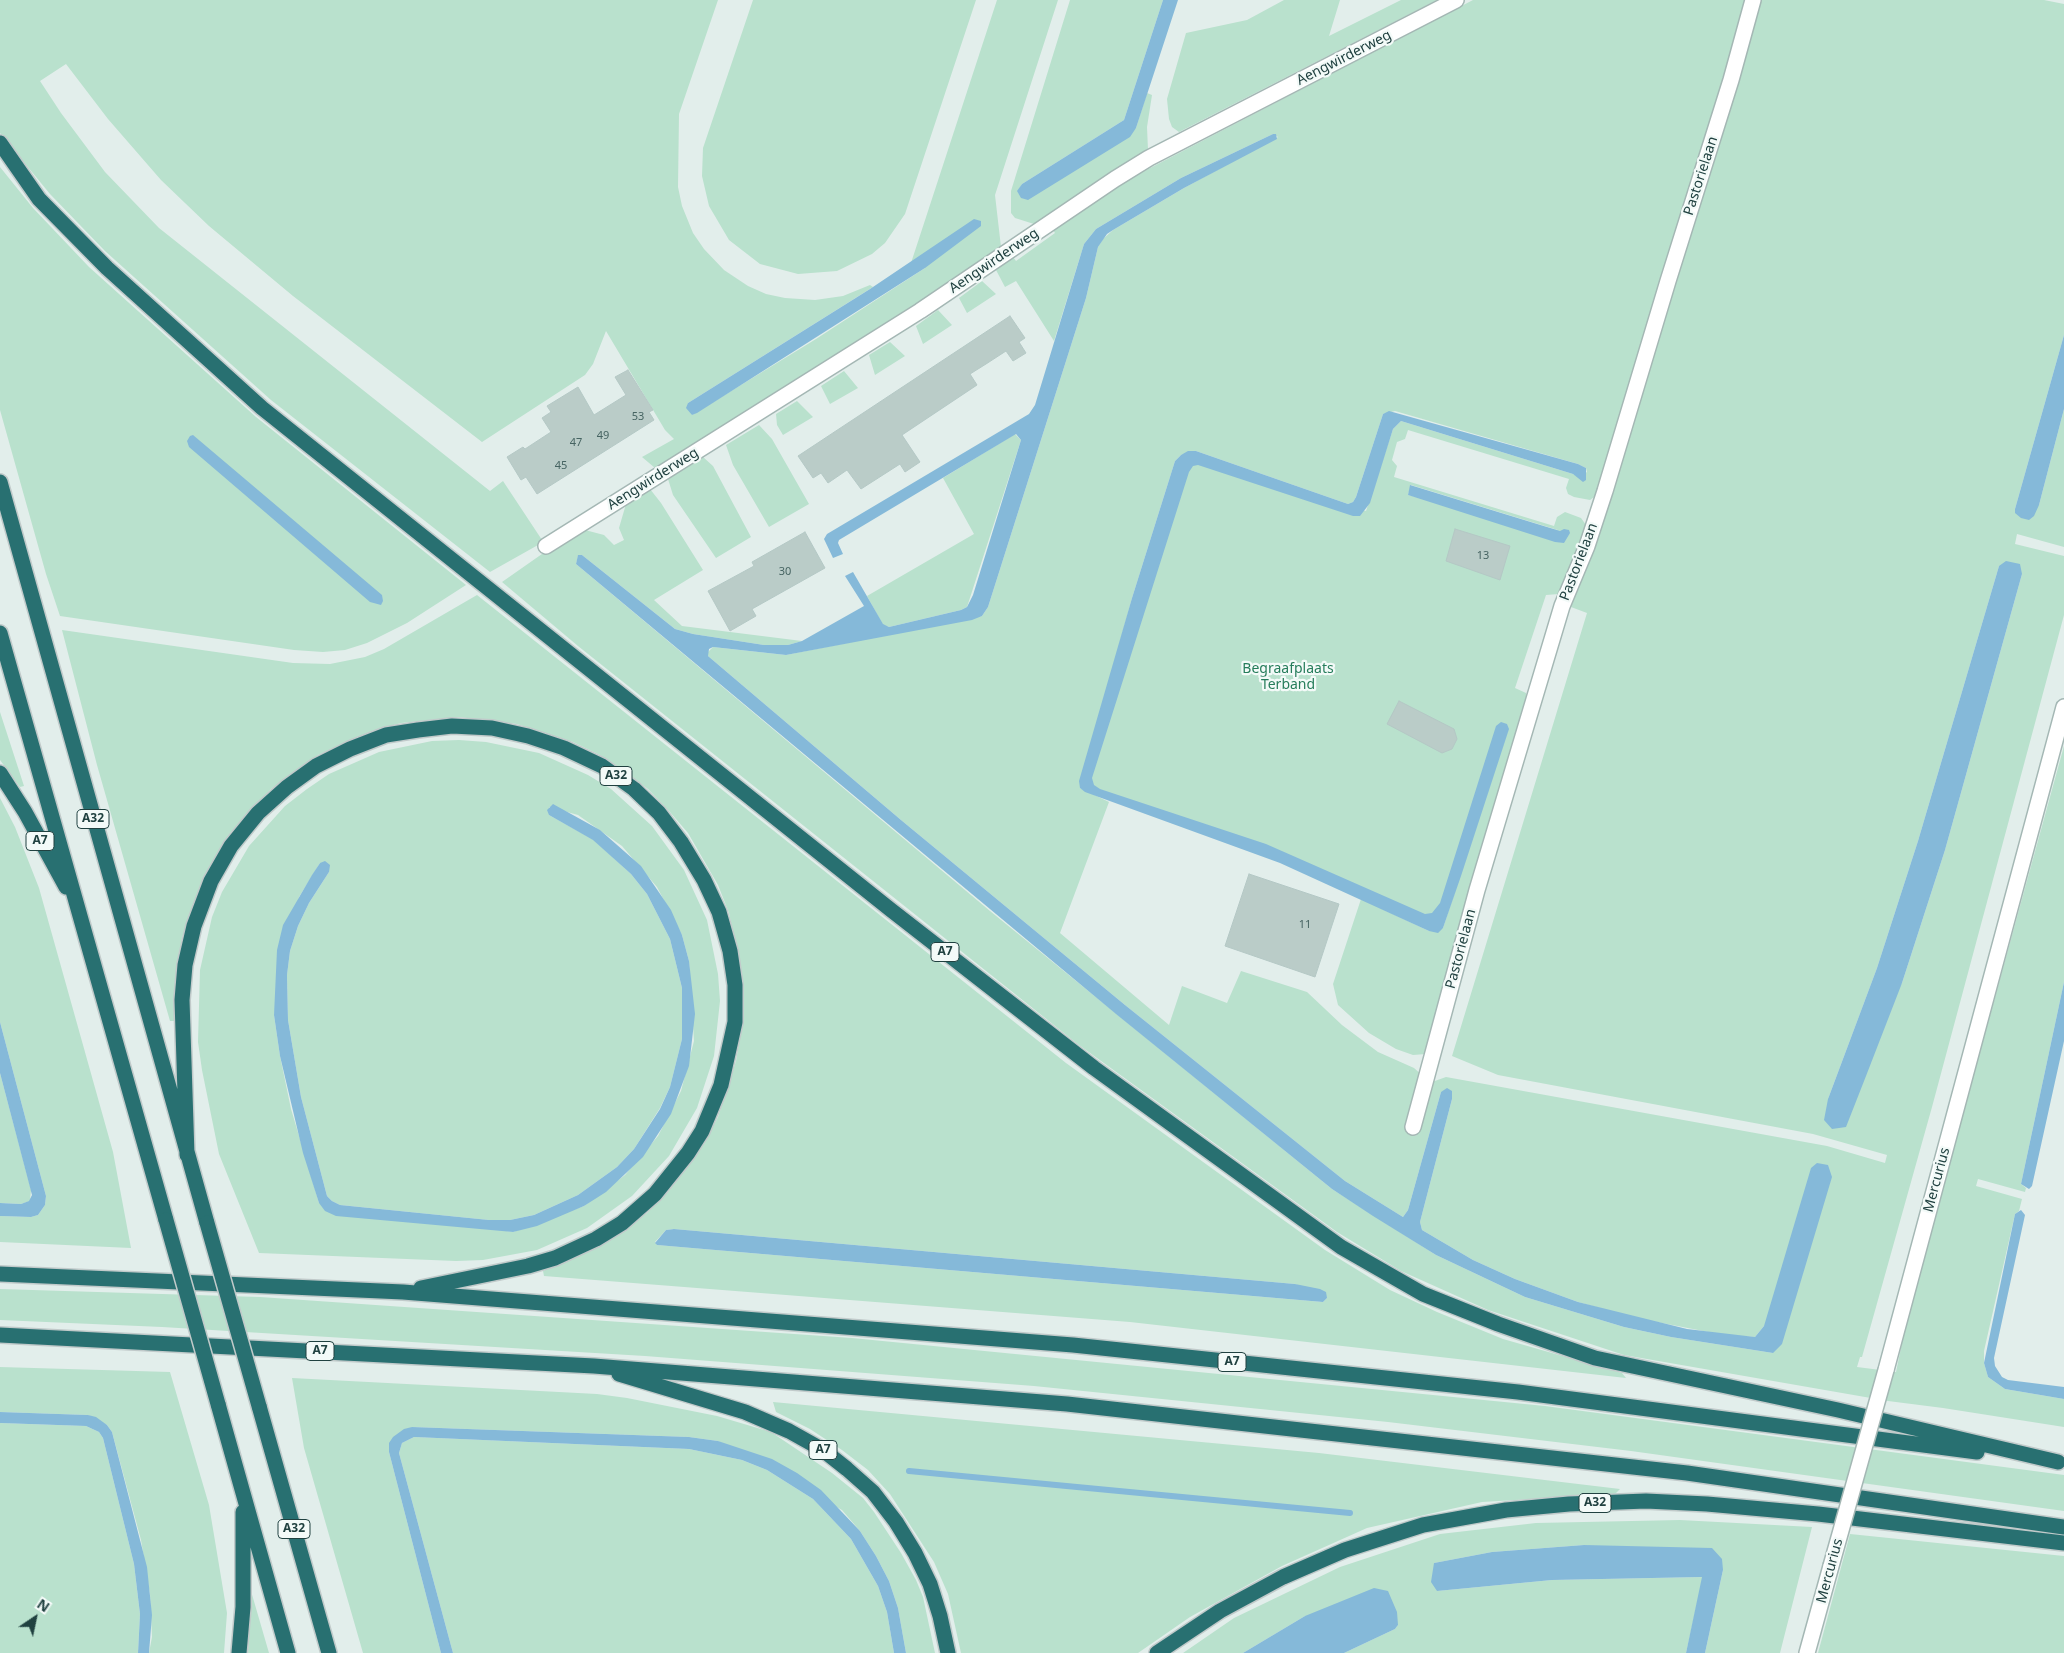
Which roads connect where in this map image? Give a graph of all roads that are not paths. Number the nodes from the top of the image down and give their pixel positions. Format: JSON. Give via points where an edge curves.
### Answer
{"nodes":[{"id":1,"x":1456,"y":0,"type":"edge"},
{"id":2,"x":1753,"y":0,"type":"edge"},
{"id":3,"x":0,"y":143,"type":"edge"},
{"id":4,"x":0,"y":482,"type":"edge"},
{"id":5,"x":546,"y":546,"type":"dead end"},
{"id":6,"x":0,"y":633,"type":"edge"},
{"id":7,"x":2064,"y":707,"type":"edge"},
{"id":8,"x":0,"y":773,"type":"edge"},
{"id":9,"x":79,"y":910,"type":"junction"},
{"id":10,"x":1413,"y":1127,"type":"dead end"},
{"id":11,"x":187,"y":1155,"type":"junction"},
{"id":12,"x":0,"y":1274,"type":"edge"},
{"id":13,"x":403,"y":1292,"type":"junction"},
{"id":14,"x":0,"y":1335,"type":"edge"},
{"id":15,"x":46,"y":1336,"type":"junction"},
{"id":16,"x":0,"y":1346,"type":"edge"},
{"id":17,"x":594,"y":1366,"type":"junction"},
{"id":18,"x":2061,"y":1462,"type":"edge"},
{"id":19,"x":243,"y":1493,"type":"junction"},
{"id":20,"x":2064,"y":1527,"type":"edge"},
{"id":21,"x":2064,"y":1543,"type":"edge"},
{"id":22,"x":239,"y":1653,"type":"edge"},
{"id":23,"x":288,"y":1653,"type":"edge"},
{"id":24,"x":329,"y":1653,"type":"edge"},
{"id":25,"x":948,"y":1653,"type":"edge"},
{"id":26,"x":1157,"y":1653,"type":"edge"},
{"id":27,"x":1807,"y":1653,"type":"edge"}],
"edges":[{"from":1,"to":5,"type":"street","name":"Aengwirderweg","via":[[1156,154],[1114,179],[913,316]]},
{"from":2,"to":10,"type":"street","name":"Pastorielaan","via":[[1605,491],[1560,615],[1477,890]]},
{"from":3,"to":18,"type":"highway","number":"A7","via":[[40,199],[107,268],[262,408],[1086,1062],[1341,1247],[1423,1294],[1595,1358]]},
{"from":4,"to":11,"type":"highway","number":"A32"},
{"from":6,"to":9,"type":"highway","number":"A32"},
{"from":7,"to":27,"type":"street","name":"Mercurius","bridge":true},
{"from":8,"to":9,"type":"highway","number":"A7"},
{"from":9,"to":19,"type":"highway","number":"A32","bridge":true},
{"from":11,"to":13,"type":"highway","number":"A32","via":[[182,1000],[185,965],[194,926],[211,880],[231,846],[258,813],[316,766],[386,735],[418,730],[452,726],[500,730],[564,748],[602,766],[634,789],[659,814],[681,842],[719,912],[736,985],[735,1022],[714,1106],[688,1153],[656,1194],[622,1223],[596,1239],[555,1258],[528,1266]]},
{"from":11,"to":24,"type":"highway","number":"A32","bridge":true},
{"from":12,"to":13,"type":"highway","number":"A7"},
{"from":13,"to":18,"type":"highway","number":"A7","via":[[1083,1346],[1518,1392]]},
{"from":14,"to":15,"type":"highway","number":"A7"},
{"from":15,"to":16,"type":"highway"},
{"from":15,"to":17,"type":"highway","number":"A7"},
{"from":17,"to":20,"type":"highway","number":"A7","via":[[1067,1404],[1513,1452],[1687,1472]]},
{"from":17,"to":25,"type":"highway","number":"A7","via":[[745,1412],[824,1450],[873,1492],[916,1553],[938,1608]]},
{"from":19,"to":22,"type":"highway","number":"A32","via":[[243,1607]]},
{"from":19,"to":23,"type":"highway","number":"A32"},
{"from":21,"to":26,"type":"highway","number":"A32","via":[[1707,1504],[1636,1501],[1506,1510],[1423,1526],[1345,1550],[1283,1577],[1220,1611]]}]}
